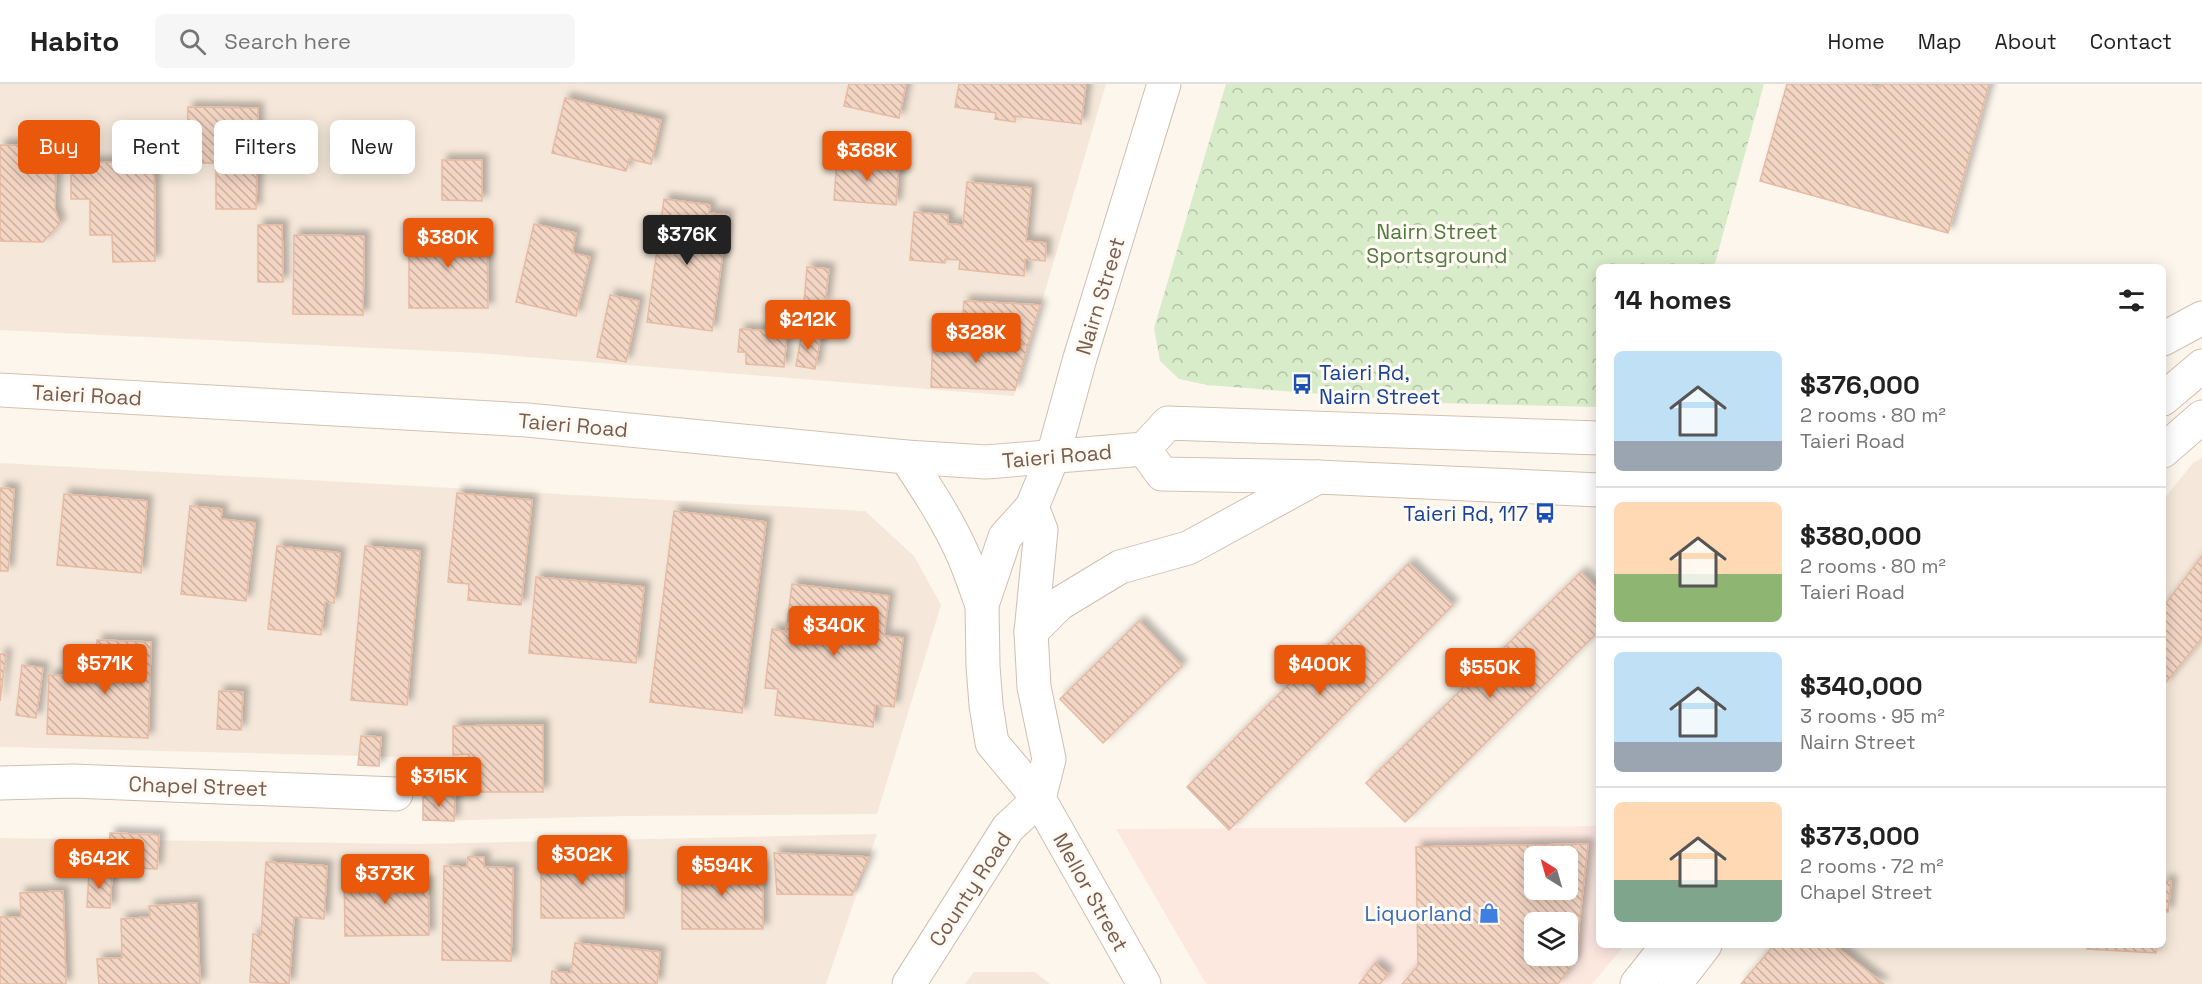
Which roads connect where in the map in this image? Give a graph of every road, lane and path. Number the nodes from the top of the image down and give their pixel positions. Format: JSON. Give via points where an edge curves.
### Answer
{"nodes":[{"id":1,"x":1164,"y":84,"type":"edge"},
{"id":2,"x":2202,"y":318,"type":"edge"},
{"id":3,"x":2166,"y":337,"type":"edge"},
{"id":4,"x":2202,"y":366,"type":"edge"},
{"id":5,"x":2202,"y":387,"type":"edge"},
{"id":6,"x":0,"y":390,"type":"edge"},
{"id":7,"x":2166,"y":397,"type":"edge"},
{"id":8,"x":2166,"y":399,"type":"edge"},
{"id":9,"x":2202,"y":417,"type":"edge"},
{"id":10,"x":1596,"y":438,"type":"edge"},
{"id":11,"x":2166,"y":448,"type":"edge"},
{"id":12,"x":1144,"y":449,"type":"junction"},
{"id":13,"x":1053,"y":456,"type":"junction"},
{"id":14,"x":906,"y":457,"type":"junction"},
{"id":15,"x":1318,"y":477,"type":"junction"},
{"id":16,"x":1596,"y":490,"type":"edge"},
{"id":17,"x":1032,"y":507,"type":"junction"},
{"id":18,"x":982,"y":605,"type":"junction"},
{"id":19,"x":1030,"y":632,"type":"junction"},
{"id":20,"x":0,"y":783,"type":"edge"},
{"id":21,"x":396,"y":794,"type":"dead end"},
{"id":22,"x":1039,"y":799,"type":"junction"},
{"id":23,"x":1666,"y":948,"type":"edge"},
{"id":24,"x":1703,"y":948,"type":"edge"},
{"id":25,"x":909,"y":984,"type":"edge"},
{"id":26,"x":1144,"y":984,"type":"edge"},
{"id":27,"x":1637,"y":984,"type":"edge"},
{"id":28,"x":1676,"y":984,"type":"edge"}],
"edges":[{"from":1,"to":13,"type":"street","name":"Nairn Street"},
{"from":2,"to":3,"type":"street"},
{"from":4,"to":7,"type":"street"},
{"from":5,"to":8,"type":"street"},
{"from":6,"to":14,"type":"street","name":"Taieri Road","via":[[528,420]]},
{"from":9,"to":11,"type":"street"},
{"from":10,"to":12,"type":"street","via":[[1168,423]]},
{"from":12,"to":13,"type":"street","name":"Taieri Road"},
{"from":12,"to":15,"type":"street","via":[[1162,474]]},
{"from":13,"to":14,"type":"street","name":"Taieri Road","via":[[986,462]]},
{"from":13,"to":17,"type":"street","name":"Nairn Street"},
{"from":14,"to":18,"type":"street","name":"Nairn Street","via":[[948,524]]},
{"from":15,"to":16,"type":"street"},
{"from":15,"to":19,"type":"street","via":[[1188,548],[1120,567],[1059,604]]},
{"from":17,"to":18,"type":"street","name":"Nairn Street","via":[[1005,537]]},
{"from":17,"to":19,"type":"street","via":[[1041,530]]},
{"from":18,"to":22,"type":"street","name":"Nairn Street","via":[[983,666],[992,743]]},
{"from":19,"to":22,"type":"street","via":[[1034,687],[1049,759]]},
{"from":20,"to":21,"type":"street","name":"Chapel Street","via":[[73,781]]},
{"from":22,"to":25,"type":"street","name":"County Road","via":[[1008,828]]},
{"from":22,"to":26,"type":"street","name":"Mellor Street"},
{"from":23,"to":27,"type":"street"},
{"from":24,"to":28,"type":"street"}]}
